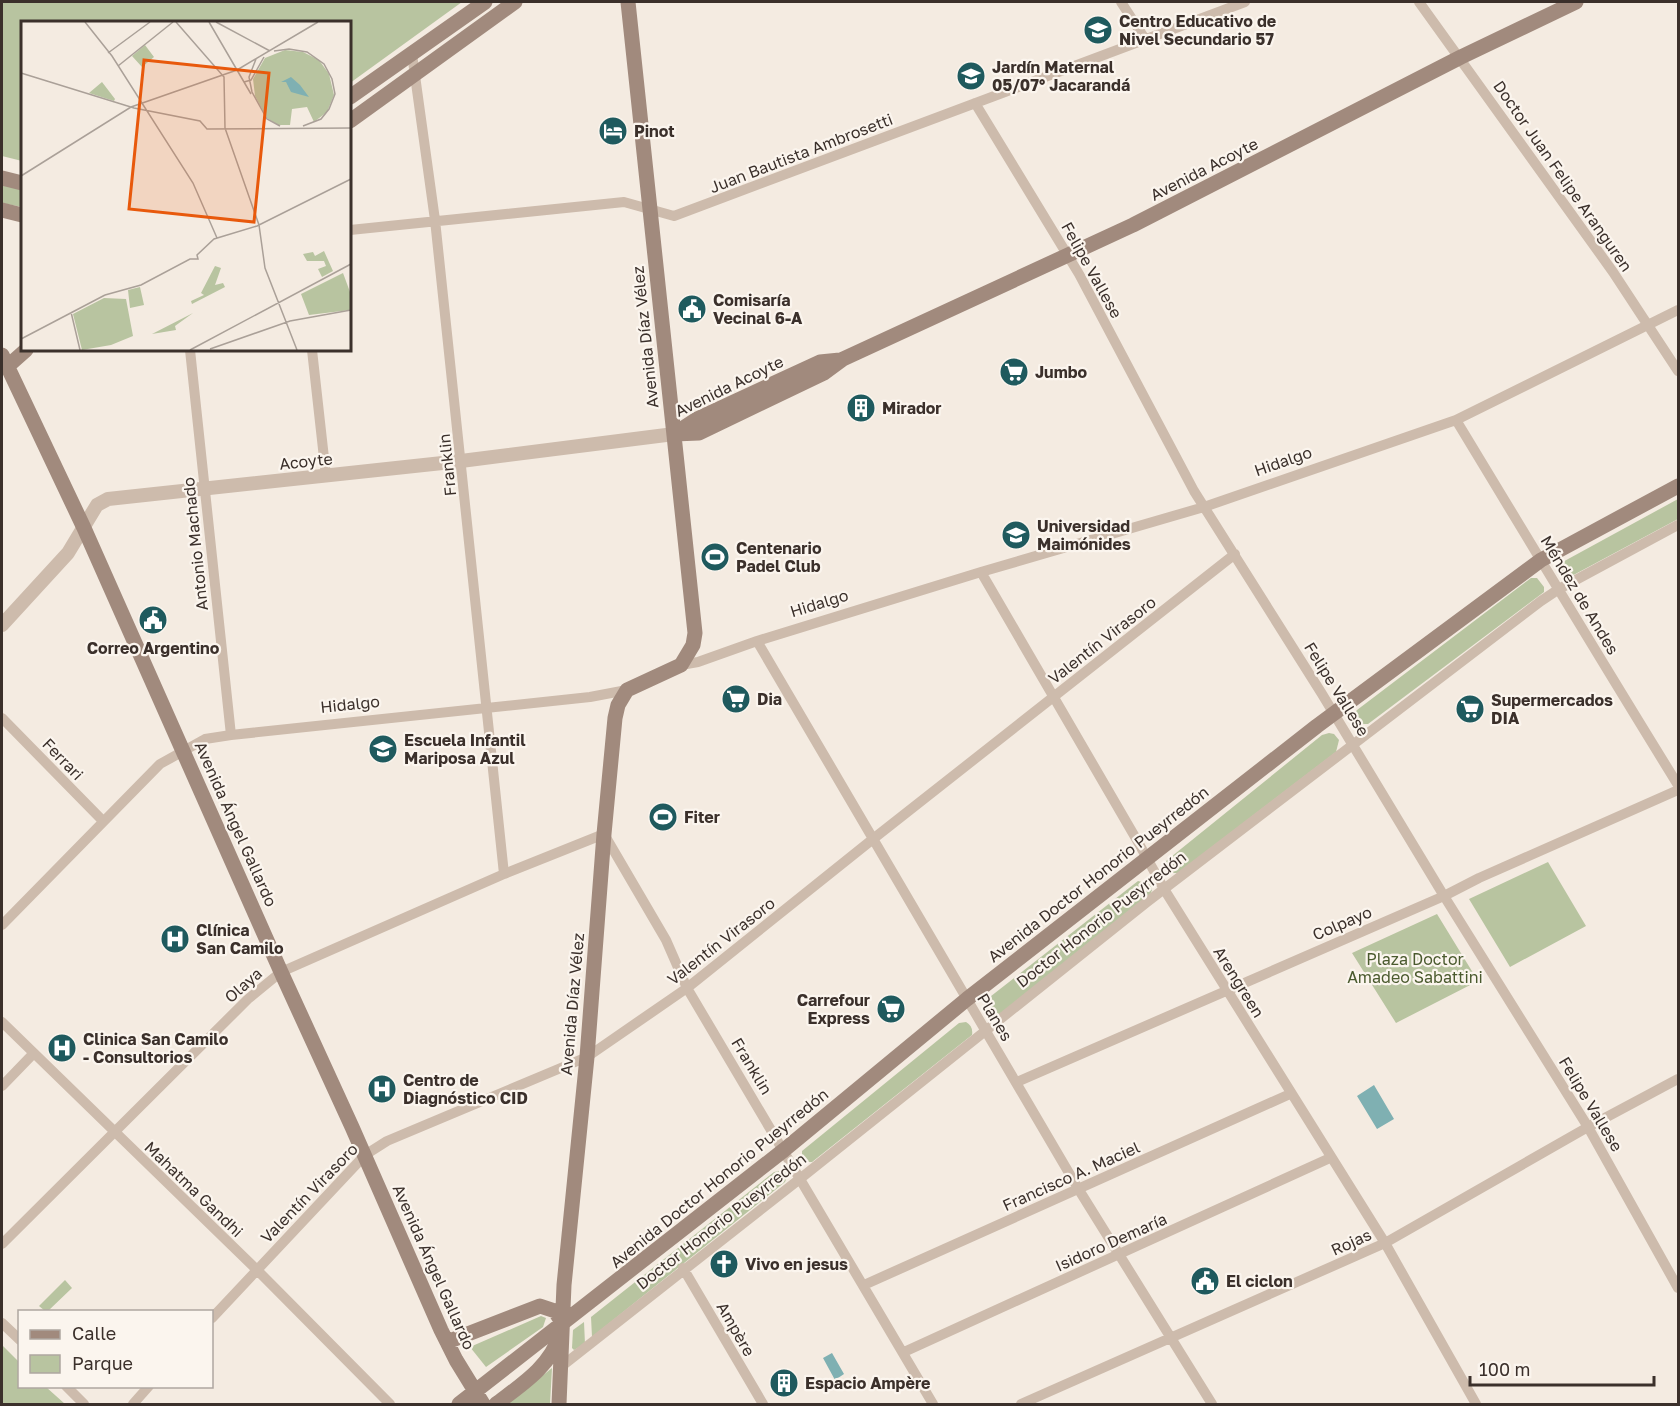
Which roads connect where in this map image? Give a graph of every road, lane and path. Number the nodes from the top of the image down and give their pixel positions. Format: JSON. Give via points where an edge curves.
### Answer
{"nodes":[{"id":1,"x":485,"y":2,"type":"edge"},
{"id":2,"x":515,"y":2,"type":"edge"},
{"id":3,"x":628,"y":2,"type":"edge"},
{"id":4,"x":1121,"y":2,"type":"edge"},
{"id":5,"x":1245,"y":2,"type":"edge"},
{"id":6,"x":1419,"y":2,"type":"edge"},
{"id":7,"x":1576,"y":2,"type":"edge"},
{"id":8,"x":1145,"y":39,"type":"junction"},
{"id":9,"x":412,"y":54,"type":"junction"},
{"id":10,"x":1461,"y":57,"type":"junction"},
{"id":11,"x":415,"y":75,"type":"junction"},
{"id":12,"x":351,"y":96,"type":"edge"},
{"id":13,"x":975,"y":103,"type":"junction"},
{"id":14,"x":351,"y":120,"type":"edge"},
{"id":15,"x":2,"y":178,"type":"edge"},
{"id":16,"x":21,"y":183,"type":"edge"},
{"id":17,"x":649,"y":208,"type":"junction"},
{"id":18,"x":2,"y":210,"type":"edge"},
{"id":19,"x":21,"y":215,"type":"edge"},
{"id":20,"x":435,"y":220,"type":"junction"},
{"id":21,"x":351,"y":230,"type":"edge"},
{"id":22,"x":1068,"y":255,"type":"junction"},
{"id":23,"x":1678,"y":310,"type":"edge"},
{"id":24,"x":1648,"y":324,"type":"junction"},
{"id":25,"x":24,"y":351,"type":"edge"},
{"id":26,"x":190,"y":351,"type":"edge"},
{"id":27,"x":312,"y":351,"type":"edge"},
{"id":28,"x":4,"y":364,"type":"edge"},
{"id":29,"x":1678,"y":371,"type":"edge"},
{"id":30,"x":1456,"y":420,"type":"junction"},
{"id":31,"x":674,"y":434,"type":"junction"},
{"id":32,"x":461,"y":461,"type":"junction"},
{"id":33,"x":326,"y":476,"type":"junction"},
{"id":34,"x":1678,"y":486,"type":"edge"},
{"id":35,"x":204,"y":488,"type":"junction"},
{"id":36,"x":1204,"y":507,"type":"junction"},
{"id":37,"x":1678,"y":525,"type":"edge"},
{"id":38,"x":84,"y":528,"type":"junction"},
{"id":39,"x":1235,"y":554,"type":"junction"},
{"id":40,"x":1541,"y":560,"type":"junction"},
{"id":41,"x":981,"y":572,"type":"junction"},
{"id":42,"x":1559,"y":589,"type":"junction"},
{"id":43,"x":2,"y":626,"type":"edge"},
{"id":44,"x":757,"y":641,"type":"junction"},
{"id":45,"x":681,"y":665,"type":"junction"},
{"id":46,"x":627,"y":690,"type":"junction"},
{"id":47,"x":1053,"y":698,"type":"junction"},
{"id":48,"x":487,"y":708,"type":"junction"},
{"id":49,"x":1334,"y":714,"type":"junction"},
{"id":50,"x":2,"y":718,"type":"edge"},
{"id":51,"x":231,"y":735,"type":"junction"},
{"id":52,"x":1353,"y":744,"type":"junction"},
{"id":53,"x":183,"y":750,"type":"junction"},
{"id":54,"x":1678,"y":785,"type":"edge"},
{"id":55,"x":1678,"y":790,"type":"edge"},
{"id":56,"x":103,"y":821,"type":"junction"},
{"id":57,"x":604,"y":834,"type":"junction"},
{"id":58,"x":873,"y":838,"type":"junction"},
{"id":59,"x":1147,"y":859,"type":"junction"},
{"id":60,"x":504,"y":874,"type":"junction"},
{"id":61,"x":1164,"y":889,"type":"junction"},
{"id":62,"x":1444,"y":896,"type":"junction"},
{"id":63,"x":2,"y":925,"type":"edge"},
{"id":64,"x":281,"y":972,"type":"junction"},
{"id":65,"x":687,"y":988,"type":"junction"},
{"id":66,"x":1226,"y":989,"type":"junction"},
{"id":67,"x":967,"y":999,"type":"junction"},
{"id":68,"x":2,"y":1022,"type":"edge"},
{"id":69,"x":985,"y":1030,"type":"junction"},
{"id":70,"x":33,"y":1054,"type":"junction"},
{"id":71,"x":586,"y":1057,"type":"junction"},
{"id":72,"x":1678,"y":1079,"type":"edge"},
{"id":73,"x":1017,"y":1082,"type":"junction"},
{"id":74,"x":2,"y":1086,"type":"edge"},
{"id":75,"x":1290,"y":1094,"type":"junction"},
{"id":76,"x":1588,"y":1127,"type":"junction"},
{"id":77,"x":113,"y":1132,"type":"junction"},
{"id":78,"x":784,"y":1149,"type":"junction"},
{"id":79,"x":365,"y":1155,"type":"junction"},
{"id":80,"x":1330,"y":1158,"type":"junction"},
{"id":81,"x":801,"y":1178,"type":"junction"},
{"id":82,"x":1079,"y":1190,"type":"junction"},
{"id":83,"x":2,"y":1244,"type":"edge"},
{"id":84,"x":1385,"y":1244,"type":"junction"},
{"id":85,"x":1119,"y":1254,"type":"junction"},
{"id":86,"x":256,"y":1269,"type":"junction"},
{"id":87,"x":683,"y":1269,"type":"junction"},
{"id":88,"x":864,"y":1285,"type":"junction"},
{"id":89,"x":1678,"y":1288,"type":"edge"},
{"id":90,"x":213,"y":1317,"type":"edge"},
{"id":91,"x":2,"y":1323,"type":"edge"},
{"id":92,"x":563,"y":1324,"type":"junction"},
{"id":93,"x":1172,"y":1337,"type":"junction"},
{"id":94,"x":18,"y":1338,"type":"edge"},
{"id":95,"x":447,"y":1342,"type":"junction"},
{"id":96,"x":904,"y":1352,"type":"junction"},
{"id":97,"x":562,"y":1366,"type":"junction"},
{"id":98,"x":68,"y":1388,"type":"edge"},
{"id":99,"x":147,"y":1388,"type":"edge"},
{"id":100,"x":479,"y":1398,"type":"edge"},
{"id":101,"x":84,"y":1404,"type":"edge"},
{"id":102,"x":133,"y":1404,"type":"edge"},
{"id":103,"x":390,"y":1404,"type":"edge"},
{"id":104,"x":459,"y":1404,"type":"edge"},
{"id":105,"x":496,"y":1404,"type":"edge"},
{"id":106,"x":559,"y":1404,"type":"edge"},
{"id":107,"x":763,"y":1404,"type":"edge"},
{"id":108,"x":933,"y":1404,"type":"edge"},
{"id":109,"x":1021,"y":1404,"type":"edge"},
{"id":110,"x":1212,"y":1404,"type":"edge"},
{"id":111,"x":1476,"y":1404,"type":"edge"}],
"edges":[{"from":1,"to":9,"type":"main road"},
{"from":2,"to":11,"type":"main road"},
{"from":3,"to":17,"type":"main road","name":"Avenida Díaz Vélez"},
{"from":4,"to":8,"type":"street"},
{"from":5,"to":8,"type":"street","name":"Juan Bautista Ambrosetti"},
{"from":6,"to":10,"type":"street","name":"Doctor Juan Felipe Aranguren"},
{"from":7,"to":10,"type":"main road","name":"Avenida Acoyte"},
{"from":8,"to":13,"type":"street","name":"Juan Bautista Ambrosetti"},
{"from":9,"to":11,"type":"street","name":"Franklin"},
{"from":9,"to":12,"type":"main road"},
{"from":10,"to":22,"type":"main road","name":"Avenida Acoyte","via":[[1174,205]]},
{"from":10,"to":24,"type":"street","name":"Doctor Juan Felipe Aranguren"},
{"from":11,"to":14,"type":"main road"},
{"from":11,"to":20,"type":"street","name":"Franklin"},
{"from":13,"to":17,"type":"street","name":"Juan Bautista Ambrosetti","via":[[674,216]]},
{"from":13,"to":22,"type":"street","name":"Felipe Vallese"},
{"from":15,"to":16,"type":"main road"},
{"from":17,"to":20,"type":"street","name":"Juan Bautista Ambrosetti","via":[[624,202],[606,203]]},
{"from":17,"to":31,"type":"main road","name":"Avenida Díaz Vélez"},
{"from":18,"to":19,"type":"main road"},
{"from":20,"to":21,"type":"street","name":"Juan Bautista Ambrosetti"},
{"from":20,"to":32,"type":"street","name":"Franklin"},
{"from":22,"to":31,"type":"main road","name":"Avenida Acoyte","via":[[843,359],[820,362],[697,418]]},
{"from":22,"to":36,"type":"street","name":"Felipe Vallese"},
{"from":23,"to":24,"type":"street","name":"Hidalgo"},
{"from":24,"to":29,"type":"street","name":"Doctor Juan Felipe Aranguren"},
{"from":24,"to":30,"type":"street","name":"Hidalgo"},
{"from":25,"to":28,"type":"main road"},
{"from":26,"to":35,"type":"street","name":"Antonio Machado"},
{"from":27,"to":33,"type":"street"},
{"from":28,"to":38,"type":"main road","name":"Avenida Ángel Gallardo"},
{"from":30,"to":36,"type":"street","name":"Hidalgo"},
{"from":30,"to":40,"type":"street","name":"Méndez de Andes"},
{"from":31,"to":32,"type":"street","name":"Acoyte"},
{"from":31,"to":45,"type":"main road","name":"Avenida Díaz Vélez","via":[[695,633]]},
{"from":32,"to":33,"type":"street","name":"Acoyte"},
{"from":32,"to":48,"type":"street","name":"Franklin"},
{"from":33,"to":35,"type":"street","name":"Acoyte"},
{"from":34,"to":40,"type":"main road","name":"Avenida Doctor Honorio Pueyrredón"},
{"from":35,"to":38,"type":"street","name":"Acoyte","via":[[108,499],[97,505]]},
{"from":35,"to":51,"type":"street","name":"Antonio Machado"},
{"from":36,"to":39,"type":"street","name":"Felipe Vallese"},
{"from":36,"to":41,"type":"street","name":"Hidalgo"},
{"from":37,"to":42,"type":"street","name":"Doctor Honorio Pueyrredón"},
{"from":38,"to":43,"type":"street","name":"Acoyte","via":[[68,553]]},
{"from":38,"to":53,"type":"main road","name":"Avenida Ángel Gallardo"},
{"from":39,"to":47,"type":"street","name":"Valentín Virasoro"},
{"from":39,"to":49,"type":"street","name":"Felipe Vallese"},
{"from":40,"to":42,"type":"street","name":"Méndez de Andes"},
{"from":40,"to":49,"type":"main road","name":"Avenida Doctor Honorio Pueyrredón"},
{"from":41,"to":44,"type":"street","name":"Hidalgo"},
{"from":41,"to":47,"type":"street","name":"Arengreen"},
{"from":42,"to":52,"type":"street","name":"Doctor Honorio Pueyrredón"},
{"from":42,"to":54,"type":"street","name":"Méndez de Andes"},
{"from":44,"to":45,"type":"street","name":"Hidalgo"},
{"from":44,"to":58,"type":"street","name":"Planes"},
{"from":45,"to":46,"type":"main road","name":"Hidalgo"},
{"from":46,"to":48,"type":"street","name":"Hidalgo"},
{"from":46,"to":57,"type":"main road","name":"Avenida Díaz Vélez","via":[[615,718]]},
{"from":47,"to":58,"type":"street","name":"Valentín Virasoro"},
{"from":47,"to":59,"type":"street","name":"Arengreen"},
{"from":48,"to":51,"type":"street","name":"Hidalgo"},
{"from":48,"to":60,"type":"street","name":"Franklin"},
{"from":49,"to":52,"type":"street","name":"Felipe Vallese"},
{"from":49,"to":59,"type":"main road","name":"Avenida Doctor Honorio Pueyrredón"},
{"from":50,"to":56,"type":"street","name":"Ferrari"},
{"from":51,"to":53,"type":"street","name":"Hidalgo","via":[[205,739]]},
{"from":52,"to":61,"type":"street","name":"Doctor Honorio Pueyrredón"},
{"from":52,"to":62,"type":"street","name":"Felipe Vallese"},
{"from":53,"to":56,"type":"street","name":"Hidalgo","via":[[160,764]]},
{"from":53,"to":64,"type":"main road","name":"Avenida Ángel Gallardo"},
{"from":55,"to":62,"type":"street","name":"Colpayo"},
{"from":56,"to":63,"type":"street","name":"Hidalgo"},
{"from":57,"to":60,"type":"street","name":"Olaya"},
{"from":57,"to":65,"type":"street","name":"Franklin","via":[[666,940]]},
{"from":57,"to":71,"type":"main road","name":"Avenida Díaz Vélez"},
{"from":58,"to":65,"type":"street","name":"Valentín Virasoro"},
{"from":58,"to":67,"type":"street","name":"Planes"},
{"from":59,"to":61,"type":"street","name":"Arengreen"},
{"from":59,"to":67,"type":"main road","name":"Avenida Doctor Honorio Pueyrredón"},
{"from":60,"to":64,"type":"street","name":"Olaya"},
{"from":61,"to":66,"type":"street","name":"Arengreen"},
{"from":61,"to":69,"type":"street","name":"Doctor Honorio Pueyrredón"},
{"from":62,"to":66,"type":"street","name":"Colpayo"},
{"from":62,"to":76,"type":"street","name":"Felipe Vallese"},
{"from":64,"to":77,"type":"street","name":"Olaya","via":[[248,999]]},
{"from":64,"to":79,"type":"main road","name":"Avenida Ángel Gallardo"},
{"from":65,"to":71,"type":"street","name":"Valentín Virasoro"},
{"from":65,"to":78,"type":"street","name":"Franklin"},
{"from":66,"to":73,"type":"street","name":"Colpayo"},
{"from":66,"to":75,"type":"street","name":"Arengreen"},
{"from":67,"to":69,"type":"street","name":"Planes"},
{"from":67,"to":78,"type":"main road","name":"Avenida Doctor Honorio Pueyrredón"},
{"from":68,"to":70,"type":"street","name":"Mahatma Gandhi"},
{"from":69,"to":73,"type":"street","name":"Planes"},
{"from":69,"to":81,"type":"street","name":"Doctor Honorio Pueyrredón"},
{"from":70,"to":74,"type":"street"},
{"from":70,"to":77,"type":"street","name":"Mahatma Gandhi"},
{"from":71,"to":79,"type":"street","name":"Valentín Virasoro","via":[[387,1141]]},
{"from":71,"to":92,"type":"main road","name":"Avenida Díaz Vélez"},
{"from":72,"to":76,"type":"street","name":"Rojas"},
{"from":73,"to":82,"type":"street","name":"Planes"},
{"from":75,"to":80,"type":"street","name":"Arengreen"},
{"from":75,"to":82,"type":"street","name":"Francisco A. Maciel"},
{"from":76,"to":84,"type":"street","name":"Rojas"},
{"from":76,"to":89,"type":"street","name":"Felipe Vallese"},
{"from":77,"to":83,"type":"street","name":"Olaya"},
{"from":77,"to":86,"type":"street","name":"Mahatma Gandhi"},
{"from":78,"to":81,"type":"street","name":"Franklin"},
{"from":78,"to":92,"type":"main road","name":"Avenida Doctor Honorio Pueyrredón"},
{"from":79,"to":86,"type":"street","name":"Valentín Virasoro"},
{"from":79,"to":95,"type":"main road","name":"Avenida Ángel Gallardo"},
{"from":80,"to":84,"type":"street","name":"Arengreen"},
{"from":80,"to":85,"type":"street","name":"Isidoro Demaría"},
{"from":81,"to":87,"type":"street","name":"Doctor Honorio Pueyrredón"},
{"from":81,"to":88,"type":"street","name":"Franklin"},
{"from":82,"to":85,"type":"street","name":"Planes"},
{"from":82,"to":88,"type":"street","name":"Francisco A. Maciel"},
{"from":84,"to":93,"type":"street","name":"Rojas"},
{"from":84,"to":111,"type":"street","name":"Arengreen"},
{"from":85,"to":93,"type":"street","name":"Planes"},
{"from":85,"to":96,"type":"street","name":"Isidoro Demaría"},
{"from":86,"to":90,"type":"street","name":"Valentín Virasoro"},
{"from":86,"to":103,"type":"street","name":"Mahatma Gandhi"},
{"from":87,"to":97,"type":"street","name":"Doctor Honorio Pueyrredón"},
{"from":87,"to":107,"type":"street","name":"Ampère"},
{"from":88,"to":96,"type":"street","name":"Franklin"},
{"from":91,"to":94,"type":"street"},
{"from":92,"to":95,"type":"main road","via":[[555,1311],[540,1306]]},
{"from":92,"to":97,"type":"main road","name":"Avenida Díaz Vélez"},
{"from":92,"to":100,"type":"main road","name":"Avenida Doctor Honorio Pueyrredón"},
{"from":92,"to":105,"type":"main road","via":[[553,1351],[540,1370]]},
{"from":93,"to":109,"type":"street","name":"Rojas"},
{"from":93,"to":110,"type":"street","name":"Planes"},
{"from":95,"to":100,"type":"main road","name":"Avenida Ángel Gallardo"},
{"from":96,"to":108,"type":"street","name":"Franklin"},
{"from":97,"to":106,"type":"main road","name":"Avenida Díaz Vélez"},
{"from":98,"to":101,"type":"street"},
{"from":99,"to":102,"type":"street"},
{"from":100,"to":104,"type":"main road","name":"Avenida Doctor Honorio Pueyrredón"}]}
